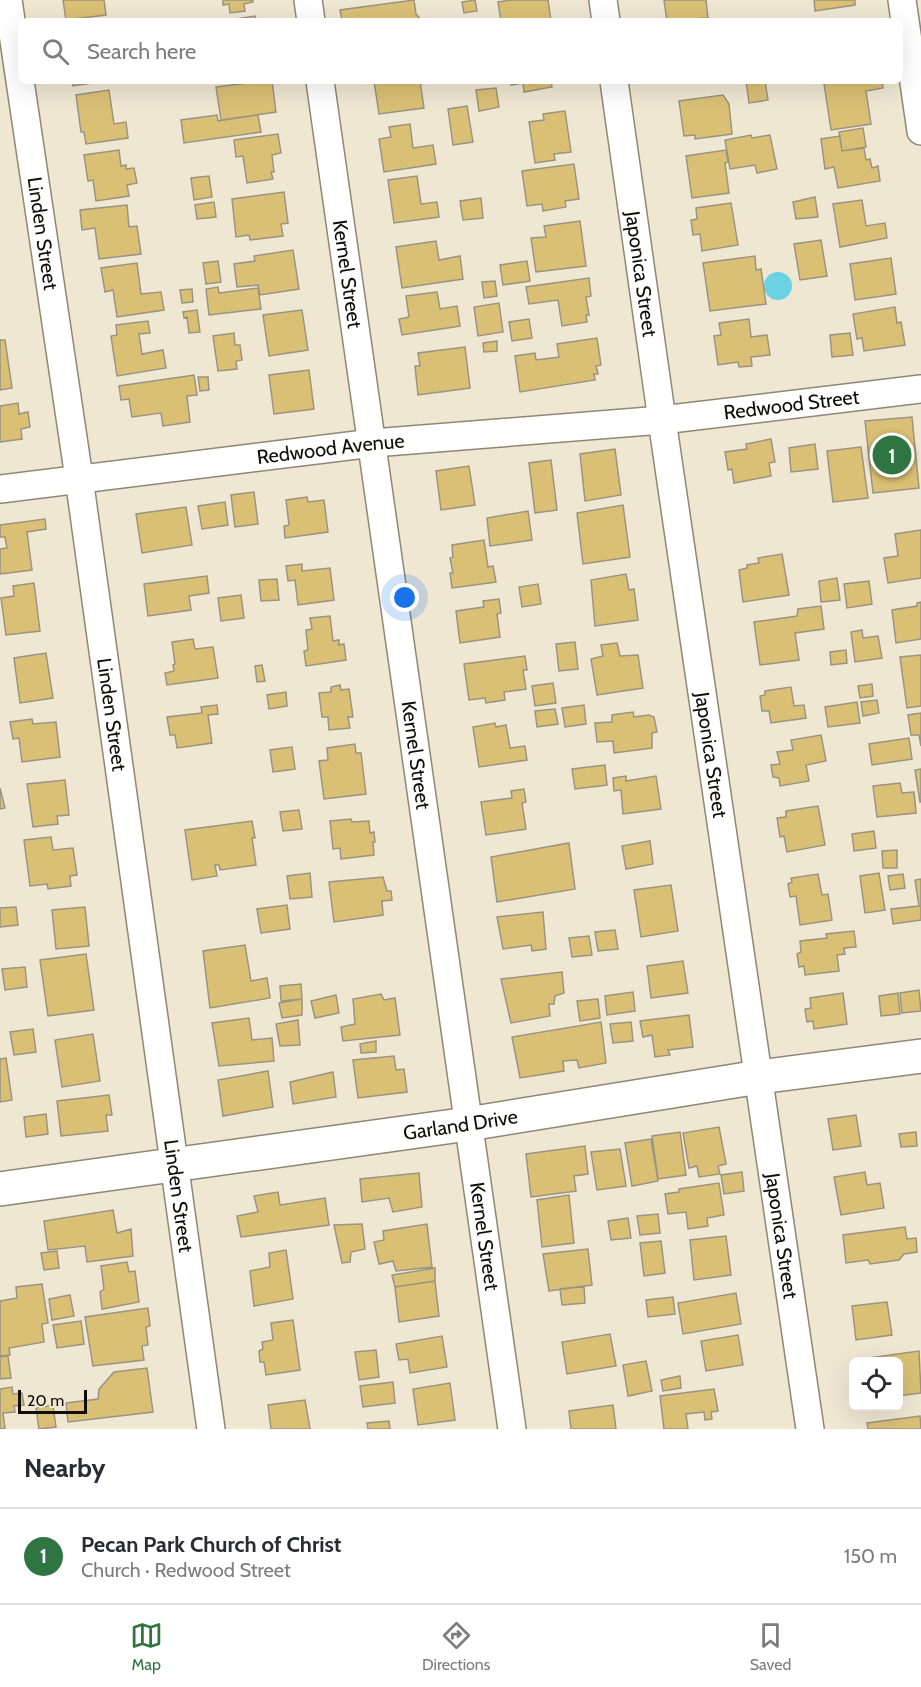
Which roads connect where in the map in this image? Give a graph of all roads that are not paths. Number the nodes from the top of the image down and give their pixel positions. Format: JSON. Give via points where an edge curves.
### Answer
{"nodes":[{"id":1,"x":8,"y":0,"type":"edge"},
{"id":2,"x":308,"y":0,"type":"edge"},
{"id":3,"x":603,"y":0,"type":"edge"},
{"id":4,"x":902,"y":0,"type":"edge"},
{"id":5,"x":311,"y":18,"type":"edge"},
{"id":6,"x":606,"y":18,"type":"edge"},
{"id":7,"x":18,"y":67,"type":"edge"},
{"id":8,"x":20,"y":84,"type":"edge"},
{"id":9,"x":320,"y":84,"type":"edge"},
{"id":10,"x":614,"y":84,"type":"edge"},
{"id":11,"x":921,"y":131,"type":"edge"},
{"id":12,"x":921,"y":389,"type":"edge"},
{"id":13,"x":662,"y":420,"type":"junction"},
{"id":14,"x":373,"y":443,"type":"junction"},
{"id":15,"x":79,"y":478,"type":"junction"},
{"id":16,"x":0,"y":489,"type":"edge"},
{"id":17,"x":921,"y":1056,"type":"edge"},
{"id":18,"x":759,"y":1077,"type":"junction"},
{"id":19,"x":468,"y":1124,"type":"junction"},
{"id":20,"x":174,"y":1165,"type":"junction"},
{"id":21,"x":0,"y":1189,"type":"edge"},
{"id":22,"x":211,"y":1429,"type":"edge"},
{"id":23,"x":512,"y":1429,"type":"edge"},
{"id":24,"x":810,"y":1429,"type":"edge"}],
"edges":[{"from":1,"to":7,"type":"street","name":"Linden Street"},
{"from":2,"to":5,"type":"street"},
{"from":3,"to":6,"type":"street"},
{"from":4,"to":11,"type":"street"},
{"from":8,"to":15,"type":"street","name":"Linden Street"},
{"from":9,"to":14,"type":"street","name":"Kernel Street"},
{"from":10,"to":13,"type":"street","name":"Japonica Street"},
{"from":12,"to":13,"type":"street","name":"Redwood Street"},
{"from":13,"to":14,"type":"street","name":"Redwood Avenue"},
{"from":13,"to":18,"type":"street","name":"Japonica Street"},
{"from":14,"to":15,"type":"street","name":"Redwood Avenue"},
{"from":14,"to":19,"type":"street","name":"Kernel Street"},
{"from":15,"to":16,"type":"street","name":"Redwood Avenue"},
{"from":15,"to":20,"type":"street","name":"Linden Street"},
{"from":17,"to":18,"type":"main road","name":"Garland Drive"},
{"from":18,"to":19,"type":"main road","name":"Garland Drive"},
{"from":18,"to":24,"type":"street","name":"Japonica Street"},
{"from":19,"to":20,"type":"main road","name":"Garland Drive"},
{"from":19,"to":23,"type":"street","name":"Kernel Street"},
{"from":20,"to":21,"type":"main road","name":"Garland Drive"},
{"from":20,"to":22,"type":"street","name":"Linden Street"}]}
